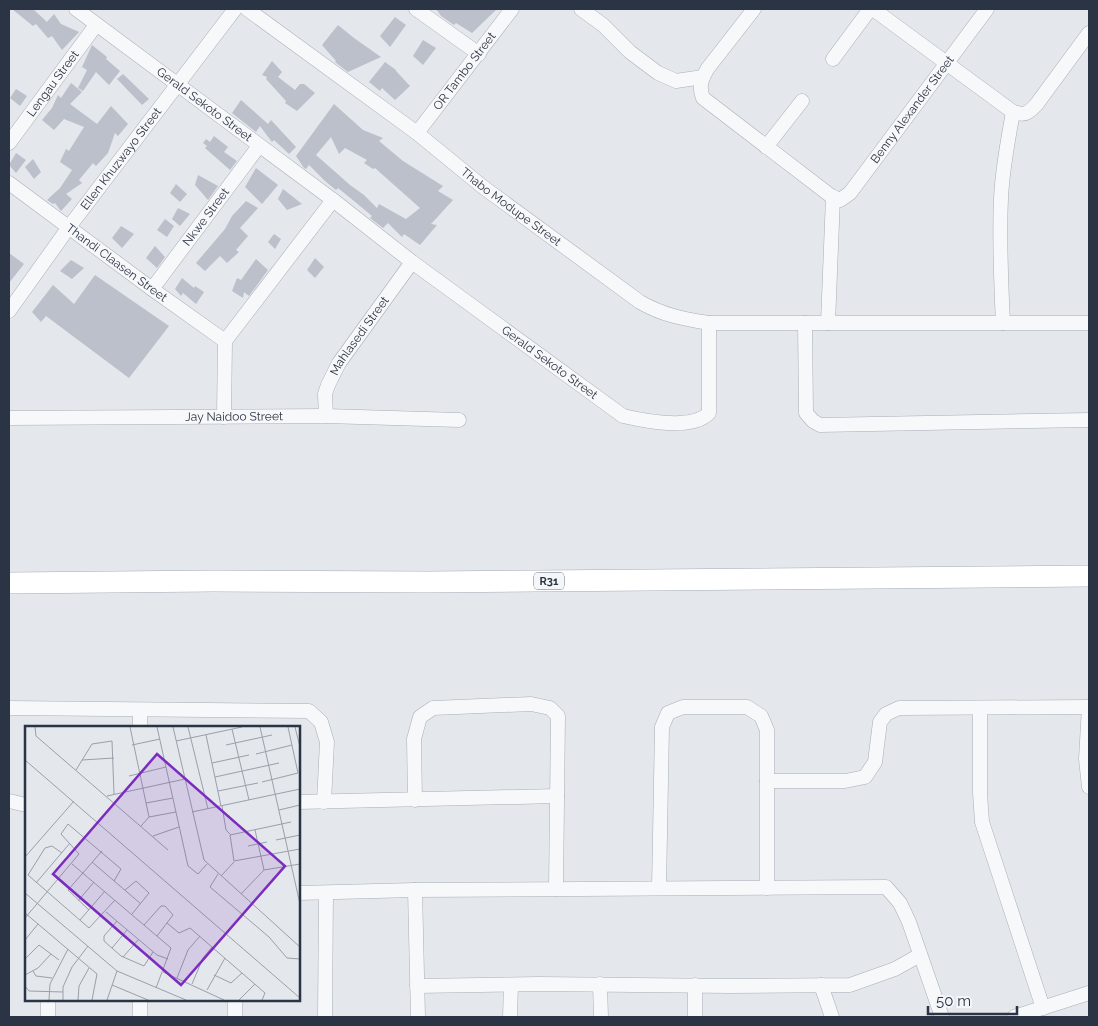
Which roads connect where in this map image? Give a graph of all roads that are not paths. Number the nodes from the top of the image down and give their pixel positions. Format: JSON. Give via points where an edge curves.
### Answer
{"nodes":[{"id":1,"x":76,"y":9,"type":"edge"},
{"id":2,"x":235,"y":9,"type":"edge"},
{"id":3,"x":247,"y":9,"type":"edge"},
{"id":4,"x":416,"y":9,"type":"edge"},
{"id":5,"x":512,"y":9,"type":"edge"},
{"id":6,"x":581,"y":9,"type":"edge"},
{"id":7,"x":754,"y":9,"type":"edge"},
{"id":8,"x":872,"y":9,"type":"edge"},
{"id":9,"x":987,"y":9,"type":"edge"},
{"id":10,"x":96,"y":24,"type":"junction"},
{"id":11,"x":1089,"y":33,"type":"edge"},
{"id":12,"x":479,"y":54,"type":"junction"},
{"id":13,"x":833,"y":59,"type":"dead end"},
{"id":14,"x":947,"y":62,"type":"junction"},
{"id":15,"x":703,"y":77,"type":"junction"},
{"id":16,"x":177,"y":85,"type":"junction"},
{"id":17,"x":802,"y":101,"type":"dead end"},
{"id":18,"x":1014,"y":112,"type":"junction"},
{"id":19,"x":417,"y":133,"type":"junction"},
{"id":20,"x":9,"y":143,"type":"edge"},
{"id":21,"x":260,"y":146,"type":"junction"},
{"id":22,"x":766,"y":147,"type":"junction"},
{"id":23,"x":9,"y":183,"type":"edge"},
{"id":24,"x":832,"y":197,"type":"junction"},
{"id":25,"x":334,"y":200,"type":"junction"},
{"id":26,"x":69,"y":227,"type":"junction"},
{"id":27,"x":412,"y":262,"type":"junction"},
{"id":28,"x":152,"y":289,"type":"junction"},
{"id":29,"x":9,"y":311,"type":"edge"},
{"id":30,"x":709,"y":323,"type":"junction"},
{"id":31,"x":805,"y":323,"type":"junction"},
{"id":32,"x":828,"y":323,"type":"junction"},
{"id":33,"x":1003,"y":323,"type":"junction"},
{"id":34,"x":1089,"y":323,"type":"edge"},
{"id":35,"x":226,"y":340,"type":"junction"},
{"id":36,"x":326,"y":416,"type":"junction"},
{"id":37,"x":224,"y":417,"type":"junction"},
{"id":38,"x":9,"y":418,"type":"edge"},
{"id":39,"x":459,"y":420,"type":"dead end"},
{"id":40,"x":1089,"y":420,"type":"edge"},
{"id":41,"x":1089,"y":576,"type":"edge"},
{"id":42,"x":9,"y":584,"type":"edge"},
{"id":43,"x":1089,"y":707,"type":"edge"},
{"id":44,"x":9,"y":708,"type":"edge"},
{"id":45,"x":980,"y":708,"type":"junction"},
{"id":46,"x":140,"y":710,"type":"junction"},
{"id":47,"x":140,"y":726,"type":"edge"},
{"id":48,"x":767,"y":781,"type":"junction"},
{"id":49,"x":1089,"y":787,"type":"edge"},
{"id":50,"x":557,"y":796,"type":"junction"},
{"id":51,"x":415,"y":800,"type":"junction"},
{"id":52,"x":9,"y":801,"type":"edge"},
{"id":53,"x":300,"y":802,"type":"edge"},
{"id":54,"x":324,"y":802,"type":"junction"},
{"id":55,"x":25,"y":805,"type":"edge"},
{"id":56,"x":659,"y":888,"type":"junction"},
{"id":57,"x":767,"y":888,"type":"junction"},
{"id":58,"x":556,"y":889,"type":"junction"},
{"id":59,"x":415,"y":890,"type":"junction"},
{"id":60,"x":326,"y":892,"type":"junction"},
{"id":61,"x":300,"y":893,"type":"edge"},
{"id":62,"x":920,"y":955,"type":"junction"},
{"id":63,"x":511,"y":984,"type":"junction"},
{"id":64,"x":600,"y":984,"type":"junction"},
{"id":65,"x":695,"y":985,"type":"junction"},
{"id":66,"x":821,"y":985,"type":"junction"},
{"id":67,"x":417,"y":986,"type":"junction"},
{"id":68,"x":1089,"y":993,"type":"edge"},
{"id":69,"x":48,"y":1001,"type":"edge"},
{"id":70,"x":140,"y":1001,"type":"edge"},
{"id":71,"x":234,"y":1001,"type":"edge"},
{"id":72,"x":1043,"y":1008,"type":"junction"},
{"id":73,"x":48,"y":1017,"type":"edge"},
{"id":74,"x":140,"y":1017,"type":"edge"},
{"id":75,"x":235,"y":1017,"type":"edge"},
{"id":76,"x":325,"y":1017,"type":"edge"},
{"id":77,"x":418,"y":1017,"type":"edge"},
{"id":78,"x":510,"y":1017,"type":"edge"},
{"id":79,"x":600,"y":1017,"type":"edge"},
{"id":80,"x":695,"y":1017,"type":"edge"},
{"id":81,"x":832,"y":1017,"type":"edge"},
{"id":82,"x":942,"y":1017,"type":"edge"},
{"id":83,"x":1014,"y":1017,"type":"edge"}],
"edges":[{"from":1,"to":10,"type":"street","name":"Gerald Sekoto Street"},
{"from":2,"to":16,"type":"street","name":"Ellen Khuzwayo Street"},
{"from":3,"to":19,"type":"street","name":"Thabo Modupe Street"},
{"from":4,"to":12,"type":"street"},
{"from":5,"to":12,"type":"street","name":"OR Tambo Street"},
{"from":6,"to":15,"type":"street","via":[[658,73],[676,81]]},
{"from":7,"to":15,"type":"street"},
{"from":8,"to":13,"type":"street"},
{"from":8,"to":14,"type":"street"},
{"from":9,"to":14,"type":"street","name":"Benny Alexander Street"},
{"from":10,"to":16,"type":"street","name":"Gerald Sekoto Street"},
{"from":10,"to":20,"type":"street","name":"Lengau Street"},
{"from":11,"to":18,"type":"street","via":[[1036,105],[1025,114]]},
{"from":12,"to":19,"type":"street","name":"OR Tambo Street"},
{"from":14,"to":18,"type":"street"},
{"from":14,"to":24,"type":"street","name":"Benny Alexander Street","via":[[850,193],[840,200]]},
{"from":15,"to":22,"type":"street","via":[[700,91],[703,98]]},
{"from":16,"to":21,"type":"street","name":"Gerald Sekoto Street"},
{"from":16,"to":26,"type":"street","name":"Ellen Khuzwayo Street"},
{"from":17,"to":22,"type":"street"},
{"from":18,"to":33,"type":"street","via":[[1001,197]]},
{"from":19,"to":30,"type":"street","name":"Thabo Modupe Street","via":[[483,188],[640,302],[675,318]]},
{"from":21,"to":25,"type":"street","name":"Gerald Sekoto Street"},
{"from":21,"to":28,"type":"street","name":"Nkwe Street"},
{"from":22,"to":24,"type":"street"},
{"from":23,"to":26,"type":"street","name":"Thandi Claasen Street"},
{"from":24,"to":32,"type":"street"},
{"from":25,"to":27,"type":"street","name":"Gerald Sekoto Street"},
{"from":25,"to":35,"type":"street"},
{"from":26,"to":28,"type":"street","name":"Thandi Claasen Street"},
{"from":26,"to":29,"type":"street","name":"Ellen Khuzwayo Street"},
{"from":27,"to":30,"type":"street","name":"Gerald Sekoto Street","via":[[612,409],[639,420],[679,423],[709,413]]},
{"from":27,"to":36,"type":"street","name":"Mahlasedi Street","via":[[339,362],[328,385]]},
{"from":28,"to":35,"type":"street","name":"Thandi Claasen Street"},
{"from":30,"to":31,"type":"street","name":"Thabo Modupe Street"},
{"from":31,"to":32,"type":"street","name":"Thabo Modupe Street"},
{"from":31,"to":40,"type":"street","via":[[806,412],[813,422],[820,425]]},
{"from":32,"to":33,"type":"street","name":"Thabo Modupe Street"},
{"from":33,"to":34,"type":"street","name":"Thabo Modupe Street"},
{"from":35,"to":37,"type":"street"},
{"from":36,"to":37,"type":"street","name":"Jay Naidoo Street"},
{"from":36,"to":39,"type":"street","name":"Jay Naidoo Street"},
{"from":37,"to":38,"type":"street","name":"Jay Naidoo Street"},
{"from":41,"to":42,"type":"main road","number":"R31"},
{"from":43,"to":45,"type":"street"},
{"from":43,"to":49,"type":"street","via":[[1086,759]]},
{"from":44,"to":46,"type":"street"},
{"from":45,"to":48,"type":"street","via":[[899,708],[886,714],[880,722],[875,762],[865,777]]},
{"from":45,"to":72,"type":"street","via":[[982,822]]},
{"from":46,"to":47,"type":"street"},
{"from":46,"to":54,"type":"street","via":[[309,711],[321,722],[327,742]]},
{"from":48,"to":56,"type":"street","via":[[767,730],[762,716],[747,707],[683,707],[668,713],[662,727]]},
{"from":48,"to":57,"type":"street"},
{"from":50,"to":51,"type":"street"},
{"from":50,"to":51,"type":"street","via":[[558,716],[550,708],[531,704],[433,708],[420,717],[414,739]]},
{"from":50,"to":58,"type":"street"},
{"from":51,"to":54,"type":"street"},
{"from":52,"to":55,"type":"street"},
{"from":53,"to":54,"type":"street"},
{"from":56,"to":57,"type":"street"},
{"from":56,"to":58,"type":"street"},
{"from":57,"to":62,"type":"street","via":[[886,887],[900,903]]},
{"from":58,"to":59,"type":"street"},
{"from":59,"to":60,"type":"street"},
{"from":59,"to":67,"type":"street"},
{"from":60,"to":61,"type":"street"},
{"from":60,"to":76,"type":"street"},
{"from":62,"to":66,"type":"street","via":[[896,969],[850,985]]},
{"from":62,"to":82,"type":"street"},
{"from":63,"to":64,"type":"street"},
{"from":63,"to":67,"type":"street"},
{"from":63,"to":78,"type":"street"},
{"from":64,"to":65,"type":"street"},
{"from":64,"to":79,"type":"street"},
{"from":65,"to":66,"type":"street"},
{"from":65,"to":80,"type":"street"},
{"from":66,"to":81,"type":"street"},
{"from":67,"to":77,"type":"street"},
{"from":68,"to":72,"type":"street"},
{"from":69,"to":73,"type":"street"},
{"from":70,"to":74,"type":"street"},
{"from":71,"to":75,"type":"street"},
{"from":72,"to":83,"type":"street"}]}
